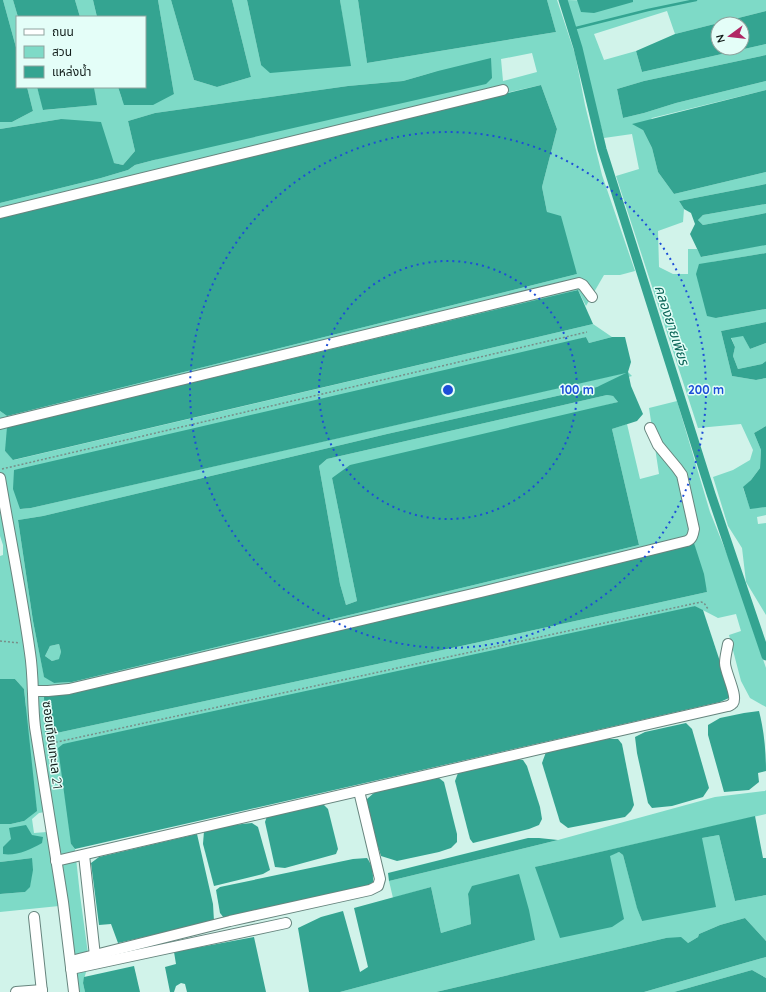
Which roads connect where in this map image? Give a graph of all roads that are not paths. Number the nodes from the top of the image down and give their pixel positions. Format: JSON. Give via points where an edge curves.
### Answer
{"nodes":[{"id":1,"x":503,"y":90,"type":"dead end"},
{"id":2,"x":0,"y":213,"type":"edge"},
{"id":3,"x":592,"y":297,"type":"dead end"},
{"id":4,"x":0,"y":424,"type":"edge"},
{"id":5,"x":650,"y":428,"type":"dead end"},
{"id":6,"x":0,"y":478,"type":"edge"},
{"id":7,"x":728,"y":644,"type":"dead end"},
{"id":8,"x":34,"y":691,"type":"junction"},
{"id":9,"x":359,"y":791,"type":"junction"},
{"id":10,"x":84,"y":855,"type":"junction"},
{"id":11,"x":56,"y":861,"type":"junction"},
{"id":12,"x":34,"y":917,"type":"dead end"},
{"id":13,"x":286,"y":923,"type":"dead end"},
{"id":14,"x":95,"y":956,"type":"junction"},
{"id":15,"x":71,"y":965,"type":"junction"},
{"id":16,"x":42,"y":991,"type":"edge"},
{"id":17,"x":16,"y":992,"type":"edge"},
{"id":18,"x":74,"y":992,"type":"edge"}],
"edges":[{"from":1,"to":2,"type":"street"},
{"from":3,"to":4,"type":"street","via":[[579,283]]},
{"from":5,"to":8,"type":"street","via":[[658,445],[684,479],[694,529],[692,538],[687,541],[68,689]]},
{"from":6,"to":8,"type":"street","name":"ซอยเทียนทะเล 21","via":[[29,645]]},
{"from":7,"to":9,"type":"street","via":[[725,664],[734,699],[728,706]]},
{"from":8,"to":11,"type":"street","name":"ซอยเทียนทะเล 21","via":[[33,711]]},
{"from":9,"to":10,"type":"street"},
{"from":9,"to":14,"type":"street","via":[[380,879],[378,886]]},
{"from":10,"to":11,"type":"street"},
{"from":10,"to":14,"type":"street"},
{"from":11,"to":15,"type":"street","name":"ซอยเทียนทะเล 21"},
{"from":12,"to":16,"type":"street"},
{"from":13,"to":15,"type":"street"},
{"from":14,"to":15,"type":"street"},
{"from":15,"to":18,"type":"street","name":"ซอยเทียนทะเล 21"},
{"from":16,"to":17,"type":"street"}]}
